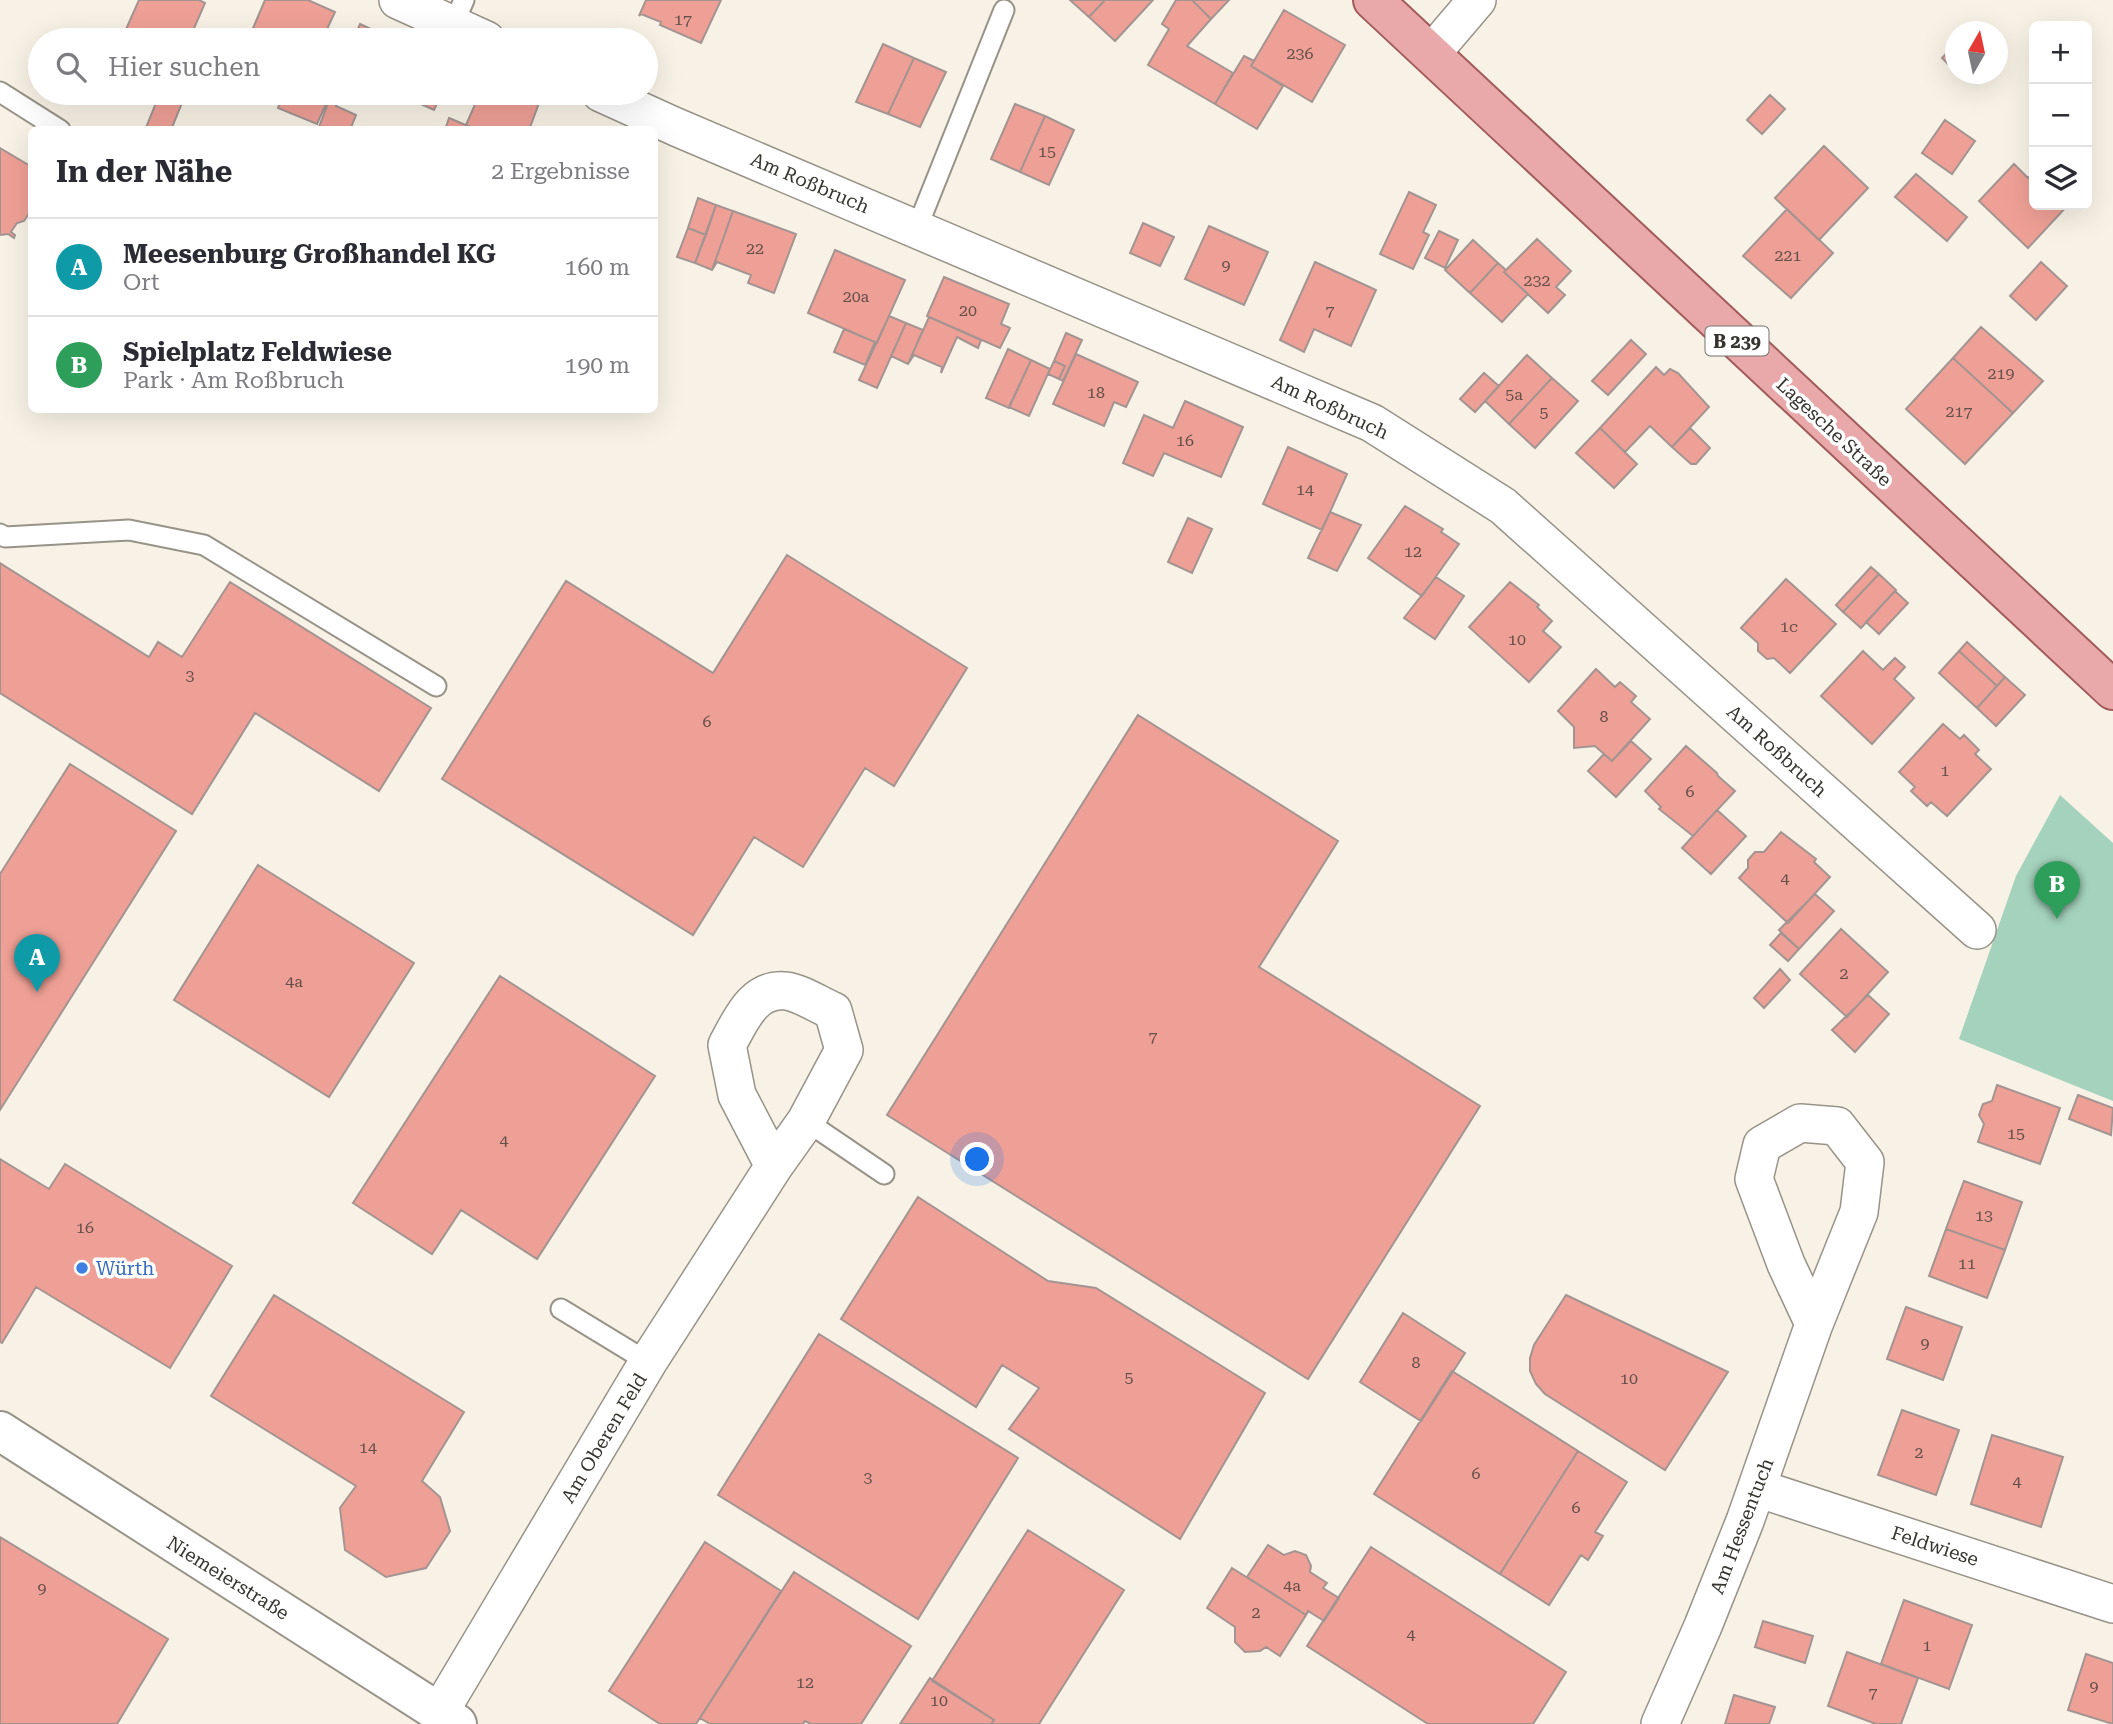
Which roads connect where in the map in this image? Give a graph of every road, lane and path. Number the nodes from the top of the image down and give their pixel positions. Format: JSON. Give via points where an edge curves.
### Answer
{"nodes":[{"id":1,"x":398,"y":0,"type":"edge"},
{"id":2,"x":1373,"y":0,"type":"edge"},
{"id":3,"x":1477,"y":0,"type":"edge"},
{"id":4,"x":1004,"y":10,"type":"dead end"},
{"id":5,"x":458,"y":13,"type":"edge"},
{"id":6,"x":474,"y":28,"type":"edge"},
{"id":7,"x":1431,"y":54,"type":"junction"},
{"id":8,"x":0,"y":92,"type":"edge"},
{"id":9,"x":627,"y":105,"type":"edge"},
{"id":10,"x":54,"y":126,"type":"edge"},
{"id":11,"x":917,"y":228,"type":"junction"},
{"id":12,"x":0,"y":534,"type":"edge"},
{"id":13,"x":436,"y":686,"type":"dead end"},
{"id":14,"x":2113,"y":690,"type":"edge"},
{"id":15,"x":1977,"y":930,"type":"dead end"},
{"id":16,"x":806,"y":1121,"type":"junction"},
{"id":17,"x":774,"y":1166,"type":"junction"},
{"id":18,"x":884,"y":1174,"type":"dead end"},
{"id":19,"x":561,"y":1309,"type":"dead end"},
{"id":20,"x":1814,"y":1324,"type":"junction"},
{"id":21,"x":648,"y":1362,"type":"junction"},
{"id":22,"x":0,"y":1431,"type":"edge"},
{"id":23,"x":1757,"y":1488,"type":"junction"},
{"id":24,"x":2113,"y":1604,"type":"edge"},
{"id":25,"x":448,"y":1718,"type":"edge"},
{"id":26,"x":1660,"y":1724,"type":"edge"}],
"edges":[{"from":1,"to":5,"type":"street"},
{"from":2,"to":7,"type":"main road","name":"Lagesche Straße","number":"B 239"},
{"from":3,"to":7,"type":"street"},
{"from":4,"to":11,"type":"lane"},
{"from":5,"to":6,"type":"street"},
{"from":7,"to":14,"type":"main road","name":"Lagesche Straße","number":"B 239"},
{"from":8,"to":10,"type":"lane"},
{"from":9,"to":11,"type":"street","name":"Am Roßbruch"},
{"from":11,"to":15,"type":"street","name":"Am Roßbruch","via":[[1372,423],[1503,506]]},
{"from":12,"to":13,"type":"lane","via":[[129,530],[204,545]]},
{"from":16,"to":17,"type":"street","name":"Am Oberen Feld"},
{"from":16,"to":17,"type":"street","name":"Am Oberen Feld","via":[[844,1049],[833,1011],[786,991],[765,993],[749,1006],[727,1045],[737,1095]]},
{"from":16,"to":18,"type":"lane"},
{"from":17,"to":21,"type":"street","name":"Am Oberen Feld"},
{"from":19,"to":21,"type":"lane"},
{"from":20,"to":20,"type":"street","name":"Am Hessentuch","via":[[1858,1212],[1865,1162],[1837,1126],[1800,1122],[1762,1145],[1754,1179]]},
{"from":20,"to":23,"type":"street","name":"Am Hessentuch"},
{"from":21,"to":25,"type":"street","name":"Am Oberen Feld"},
{"from":22,"to":25,"type":"street","name":"Niemeierstraße"},
{"from":23,"to":24,"type":"street","name":"Feldwiese"},
{"from":23,"to":26,"type":"street","name":"Am Hessentuch"}]}
